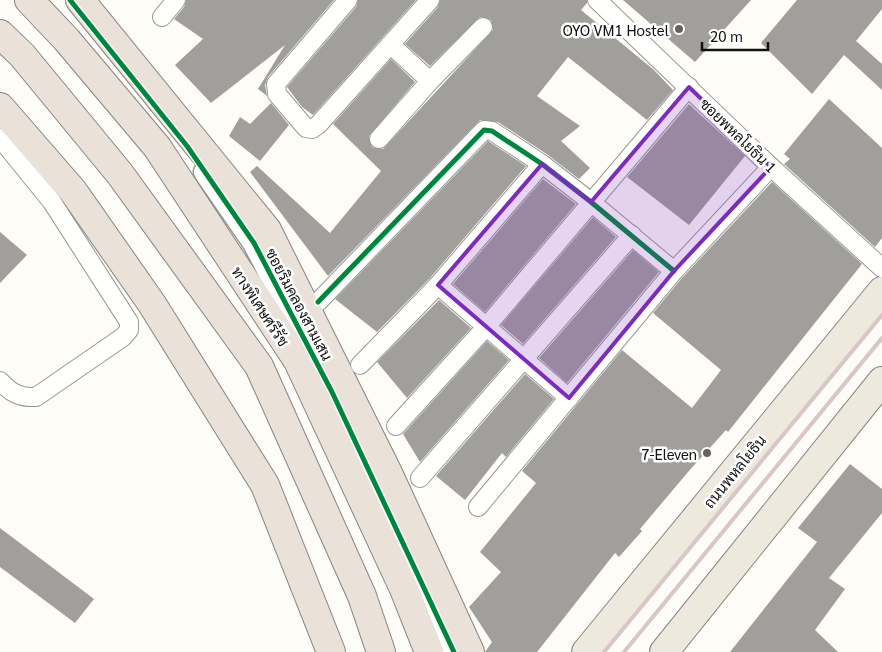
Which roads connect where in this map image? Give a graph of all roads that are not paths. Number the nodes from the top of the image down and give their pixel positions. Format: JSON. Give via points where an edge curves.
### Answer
{"nodes":[{"id":1,"x":29,"y":0,"type":"edge"},
{"id":2,"x":70,"y":0,"type":"edge"},
{"id":3,"x":80,"y":0,"type":"edge"},
{"id":4,"x":176,"y":0,"type":"edge"},
{"id":5,"x":348,"y":0,"type":"edge"},
{"id":6,"x":430,"y":0,"type":"edge"},
{"id":7,"x":597,"y":0,"type":"edge"},
{"id":8,"x":162,"y":17,"type":"dead end"},
{"id":9,"x":483,"y":27,"type":"dead end"},
{"id":10,"x":0,"y":34,"type":"edge"},
{"id":11,"x":392,"y":45,"type":"junction"},
{"id":12,"x":430,"y":81,"type":"junction"},
{"id":13,"x":689,"y":87,"type":"junction"},
{"id":14,"x":0,"y":107,"type":"edge"},
{"id":15,"x":0,"y":138,"type":"edge"},
{"id":16,"x":379,"y":140,"type":"dead end"},
{"id":17,"x":542,"y":164,"type":"junction"},
{"id":18,"x":771,"y":167,"type":"junction"},
{"id":19,"x":591,"y":202,"type":"junction"},
{"id":20,"x":632,"y":235,"type":"junction"},
{"id":21,"x":882,"y":268,"type":"edge"},
{"id":22,"x":674,"y":271,"type":"junction"},
{"id":23,"x":438,"y":285,"type":"junction"},
{"id":24,"x":882,"y":290,"type":"edge"},
{"id":25,"x":318,"y":302,"type":"dead end"},
{"id":26,"x":486,"y":327,"type":"junction"},
{"id":27,"x":525,"y":360,"type":"junction"},
{"id":28,"x":360,"y":364,"type":"dead end"},
{"id":29,"x":0,"y":381,"type":"edge"},
{"id":30,"x":882,"y":381,"type":"edge"},
{"id":31,"x":569,"y":398,"type":"junction"},
{"id":32,"x":361,"y":418,"type":"junction"},
{"id":33,"x":396,"y":426,"type":"dead end"},
{"id":34,"x":357,"y":444,"type":"junction"},
{"id":35,"x":420,"y":478,"type":"dead end"},
{"id":36,"x":478,"y":507,"type":"dead end"},
{"id":37,"x":331,"y":652,"type":"edge"},
{"id":38,"x":381,"y":652,"type":"edge"},
{"id":39,"x":429,"y":652,"type":"edge"},
{"id":40,"x":454,"y":652,"type":"edge"},
{"id":41,"x":470,"y":652,"type":"edge"},
{"id":42,"x":586,"y":652,"type":"edge"},
{"id":43,"x":664,"y":652,"type":"edge"}],
"edges":[{"from":1,"to":39,"type":"highway","name":"ทางพิเศษศรีรัช","via":[[157,147],[298,362],[404,589]]},
{"from":2,"to":34,"type":"street","name":"ซอยริมคลองสามเสน","via":[[187,146],[254,243]]},
{"from":3,"to":32,"type":"highway","via":[[267,230]]},
{"from":4,"to":8,"type":"street"},
{"from":5,"to":11,"type":"street","via":[[276,84],[277,94],[306,128],[312,129],[318,124]]},
{"from":6,"to":11,"type":"street"},
{"from":7,"to":13,"type":"street","name":"ซอยพหลโยธิน 1"},
{"from":9,"to":12,"type":"street"},
{"from":10,"to":38,"type":"highway","via":[[22,55],[120,174],[259,366],[362,596]]},
{"from":11,"to":12,"type":"street"},
{"from":12,"to":16,"type":"street"},
{"from":13,"to":18,"type":"street","name":"ซอยพหลโยธิน 1"},
{"from":13,"to":19,"type":"street"},
{"from":14,"to":37,"type":"highway","via":[[73,191],[152,304],[264,485]]},
{"from":15,"to":29,"type":"street","via":[[52,202],[129,322],[129,330],[123,337],[36,397],[23,398]]},
{"from":17,"to":19,"type":"street"},
{"from":17,"to":23,"type":"street"},
{"from":17,"to":25,"type":"street","via":[[492,131],[484,130]]},
{"from":18,"to":21,"type":"street","name":"ซอยพหลโยธิน 1"},
{"from":18,"to":22,"type":"street"},
{"from":19,"to":20,"type":"street"},
{"from":19,"to":26,"type":"street"},
{"from":20,"to":22,"type":"street"},
{"from":20,"to":27,"type":"street"},
{"from":22,"to":31,"type":"street"},
{"from":23,"to":26,"type":"street"},
{"from":23,"to":28,"type":"street"},
{"from":24,"to":42,"type":"main road","name":"ถนนพหลโยธิน"},
{"from":26,"to":27,"type":"street"},
{"from":26,"to":33,"type":"street"},
{"from":27,"to":31,"type":"street"},
{"from":27,"to":35,"type":"street"},
{"from":30,"to":43,"type":"main road"},
{"from":31,"to":36,"type":"street"},
{"from":32,"to":34,"type":"highway"},
{"from":32,"to":41,"type":"highway"},
{"from":34,"to":40,"type":"street","name":"ซอยริมคลองสามเสน"}]}
